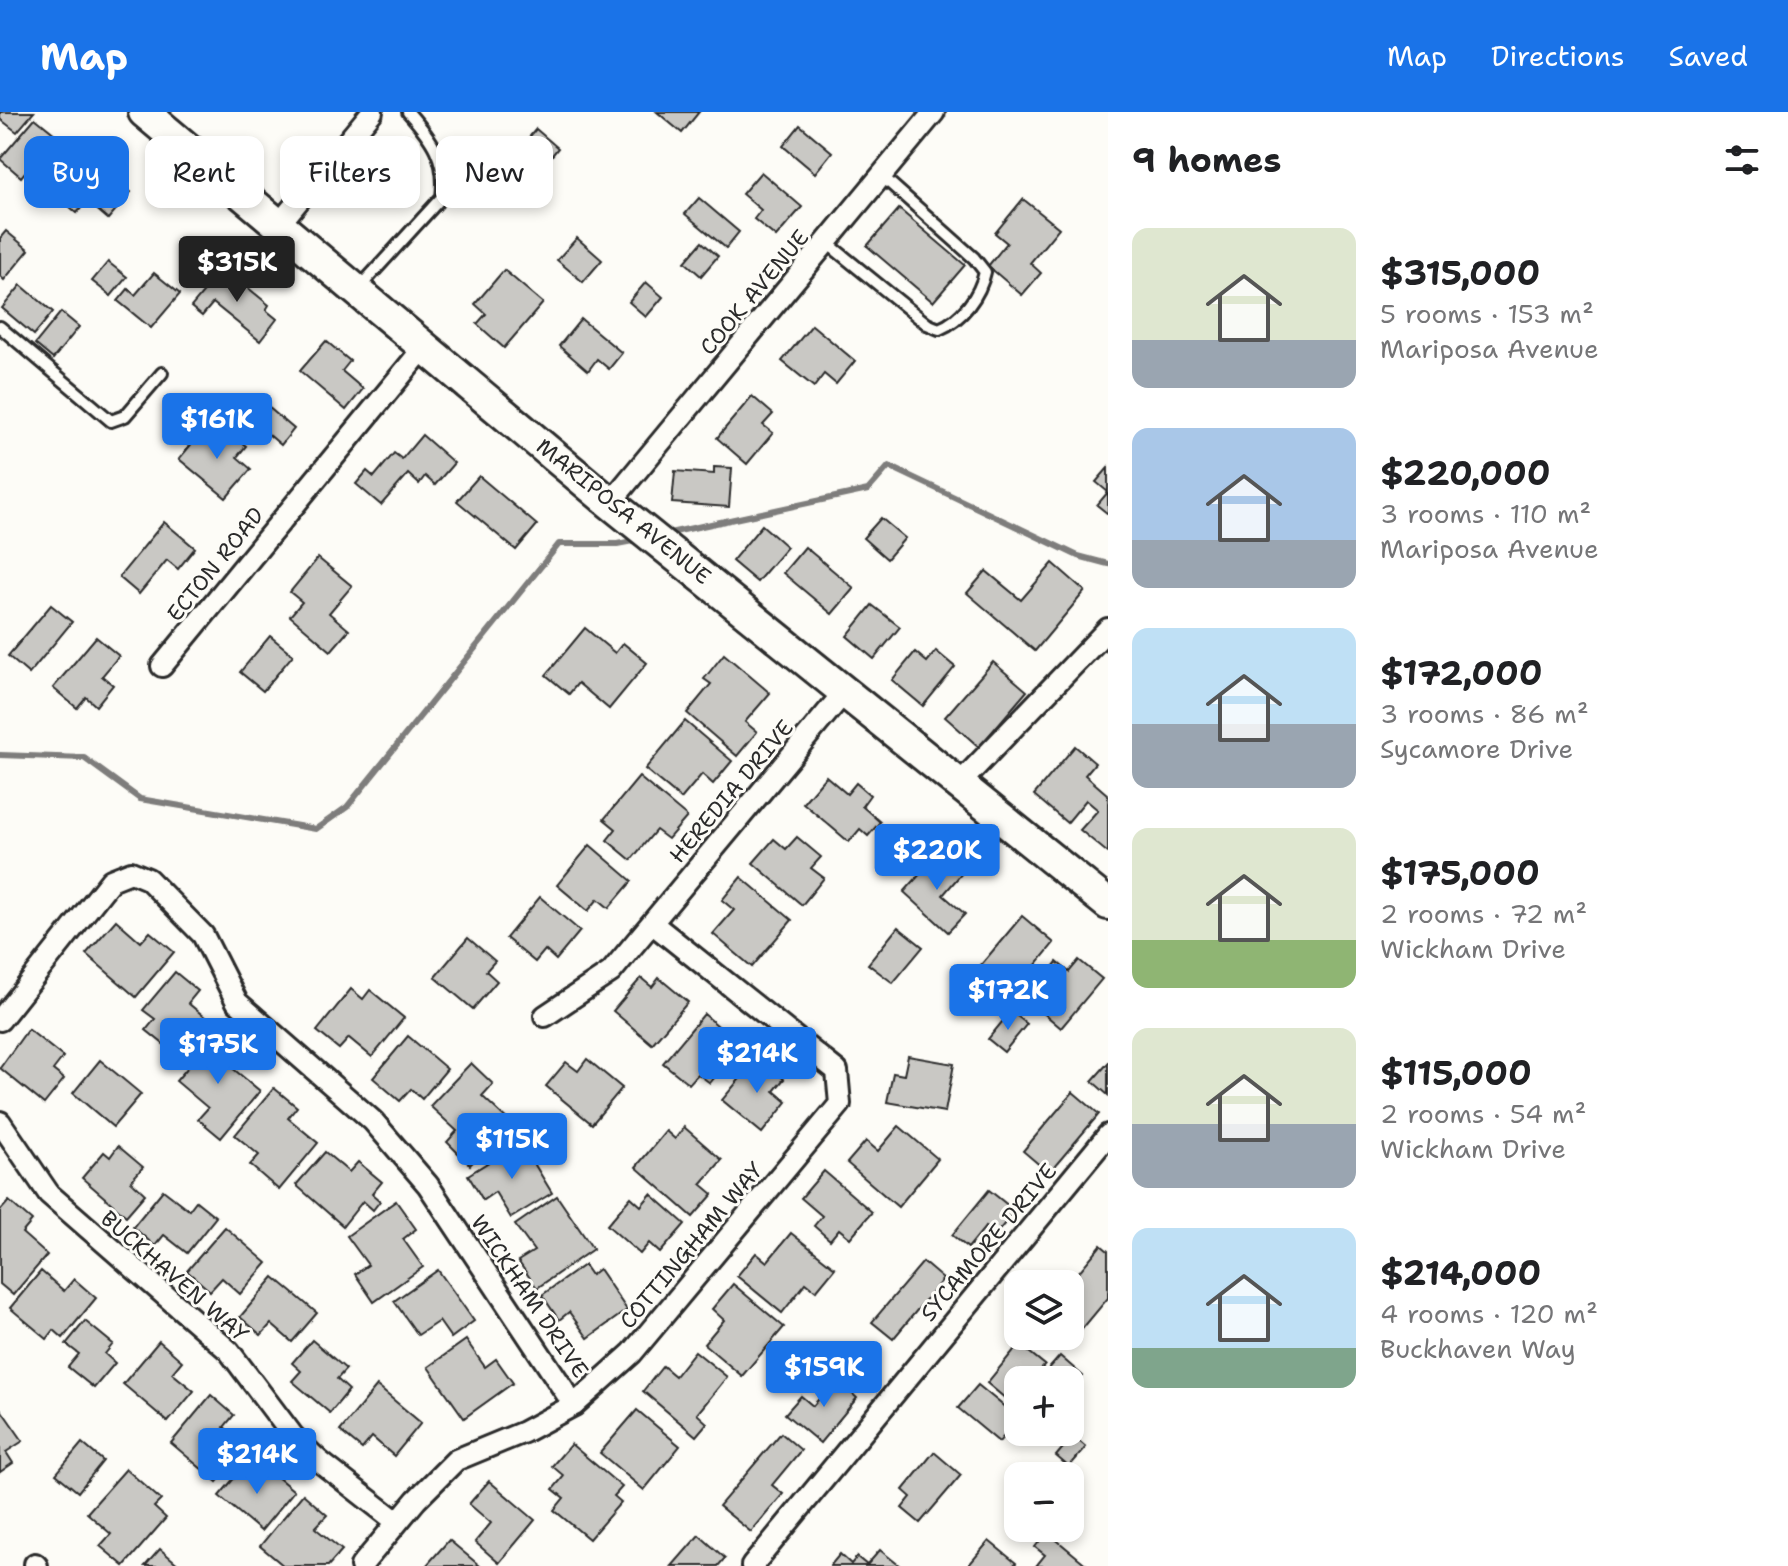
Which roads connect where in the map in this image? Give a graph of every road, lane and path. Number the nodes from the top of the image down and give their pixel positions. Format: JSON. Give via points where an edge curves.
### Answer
{"nodes":[{"id":1,"x":144,"y":112,"type":"edge"},
{"id":2,"x":372,"y":112,"type":"edge"},
{"id":3,"x":408,"y":112,"type":"edge"},
{"id":4,"x":934,"y":112,"type":"edge"},
{"id":5,"x":882,"y":176,"type":"junction"},
{"id":6,"x":280,"y":223,"type":"junction"},
{"id":7,"x":826,"y":242,"type":"junction"},
{"id":8,"x":358,"y":289,"type":"junction"},
{"id":9,"x":0,"y":327,"type":"edge"},
{"id":10,"x":426,"y":345,"type":"junction"},
{"id":11,"x":162,"y":373,"type":"dead end"},
{"id":12,"x":618,"y":509,"type":"junction"},
{"id":13,"x":1108,"y":629,"type":"edge"},
{"id":14,"x":162,"y":666,"type":"dead end"},
{"id":15,"x":846,"y":690,"type":"junction"},
{"id":16,"x":960,"y":783,"type":"junction"},
{"id":17,"x":1108,"y":904,"type":"edge"},
{"id":18,"x":653,"y":924,"type":"junction"},
{"id":19,"x":545,"y":1016,"type":"dead end"},
{"id":20,"x":0,"y":1020,"type":"edge"},
{"id":21,"x":0,"y":1122,"type":"edge"},
{"id":22,"x":1108,"y":1135,"type":"edge"},
{"id":23,"x":574,"y":1405,"type":"junction"},
{"id":24,"x":397,"y":1522,"type":"junction"},
{"id":25,"x":361,"y":1566,"type":"edge"},
{"id":26,"x":752,"y":1566,"type":"edge"}],
"edges":[{"from":1,"to":6,"type":"street","name":"MARIPOSA AVENUE"},
{"from":2,"to":6,"type":"street"},
{"from":3,"to":8,"type":"lane","via":[[436,144],[444,177],[442,197]]},
{"from":4,"to":5,"type":"street","name":"COOK AVENUE"},
{"from":5,"to":7,"type":"street","name":"COOK AVENUE"},
{"from":5,"to":7,"type":"lane","via":[[974,258],[985,272],[981,290],[951,325],[939,329]]},
{"from":6,"to":8,"type":"street","name":"MARIPOSA AVENUE"},
{"from":7,"to":12,"type":"street","name":"COOK AVENUE"},
{"from":8,"to":10,"type":"street","name":"MARIPOSA AVENUE"},
{"from":9,"to":11,"type":"lane","via":[[111,421],[125,416]]},
{"from":10,"to":12,"type":"street","name":"MARIPOSA AVENUE"},
{"from":10,"to":14,"type":"street","name":"ECTON ROAD"},
{"from":12,"to":15,"type":"street","name":"MARIPOSA AVENUE"},
{"from":13,"to":16,"type":"street"},
{"from":15,"to":16,"type":"street","name":"MARIPOSA AVENUE"},
{"from":15,"to":18,"type":"street","name":"HEREDIA DRIVE"},
{"from":16,"to":17,"type":"street","name":"MARIPOSA AVENUE"},
{"from":18,"to":19,"type":"street","name":"HEREDIA DRIVE","via":[[611,972]]},
{"from":18,"to":23,"type":"street","name":"COTTINGHAM WAY","via":[[837,1071],[840,1104],[632,1353]]},
{"from":20,"to":23,"type":"street","name":"WICKHAM DRIVE","via":[[111,880],[131,872],[148,879],[203,935],[237,1002],[402,1152]]},
{"from":21,"to":24,"type":"street","name":"BUCKHAVEN WAY","via":[[49,1194],[229,1351],[293,1436]]},
{"from":22,"to":26,"type":"street","name":"SYCAMORE DRIVE"},
{"from":23,"to":24,"type":"street","name":"COTTINGHAM WAY","via":[[456,1460]]},
{"from":24,"to":25,"type":"street","name":"COTTINGHAM WAY"}]}
